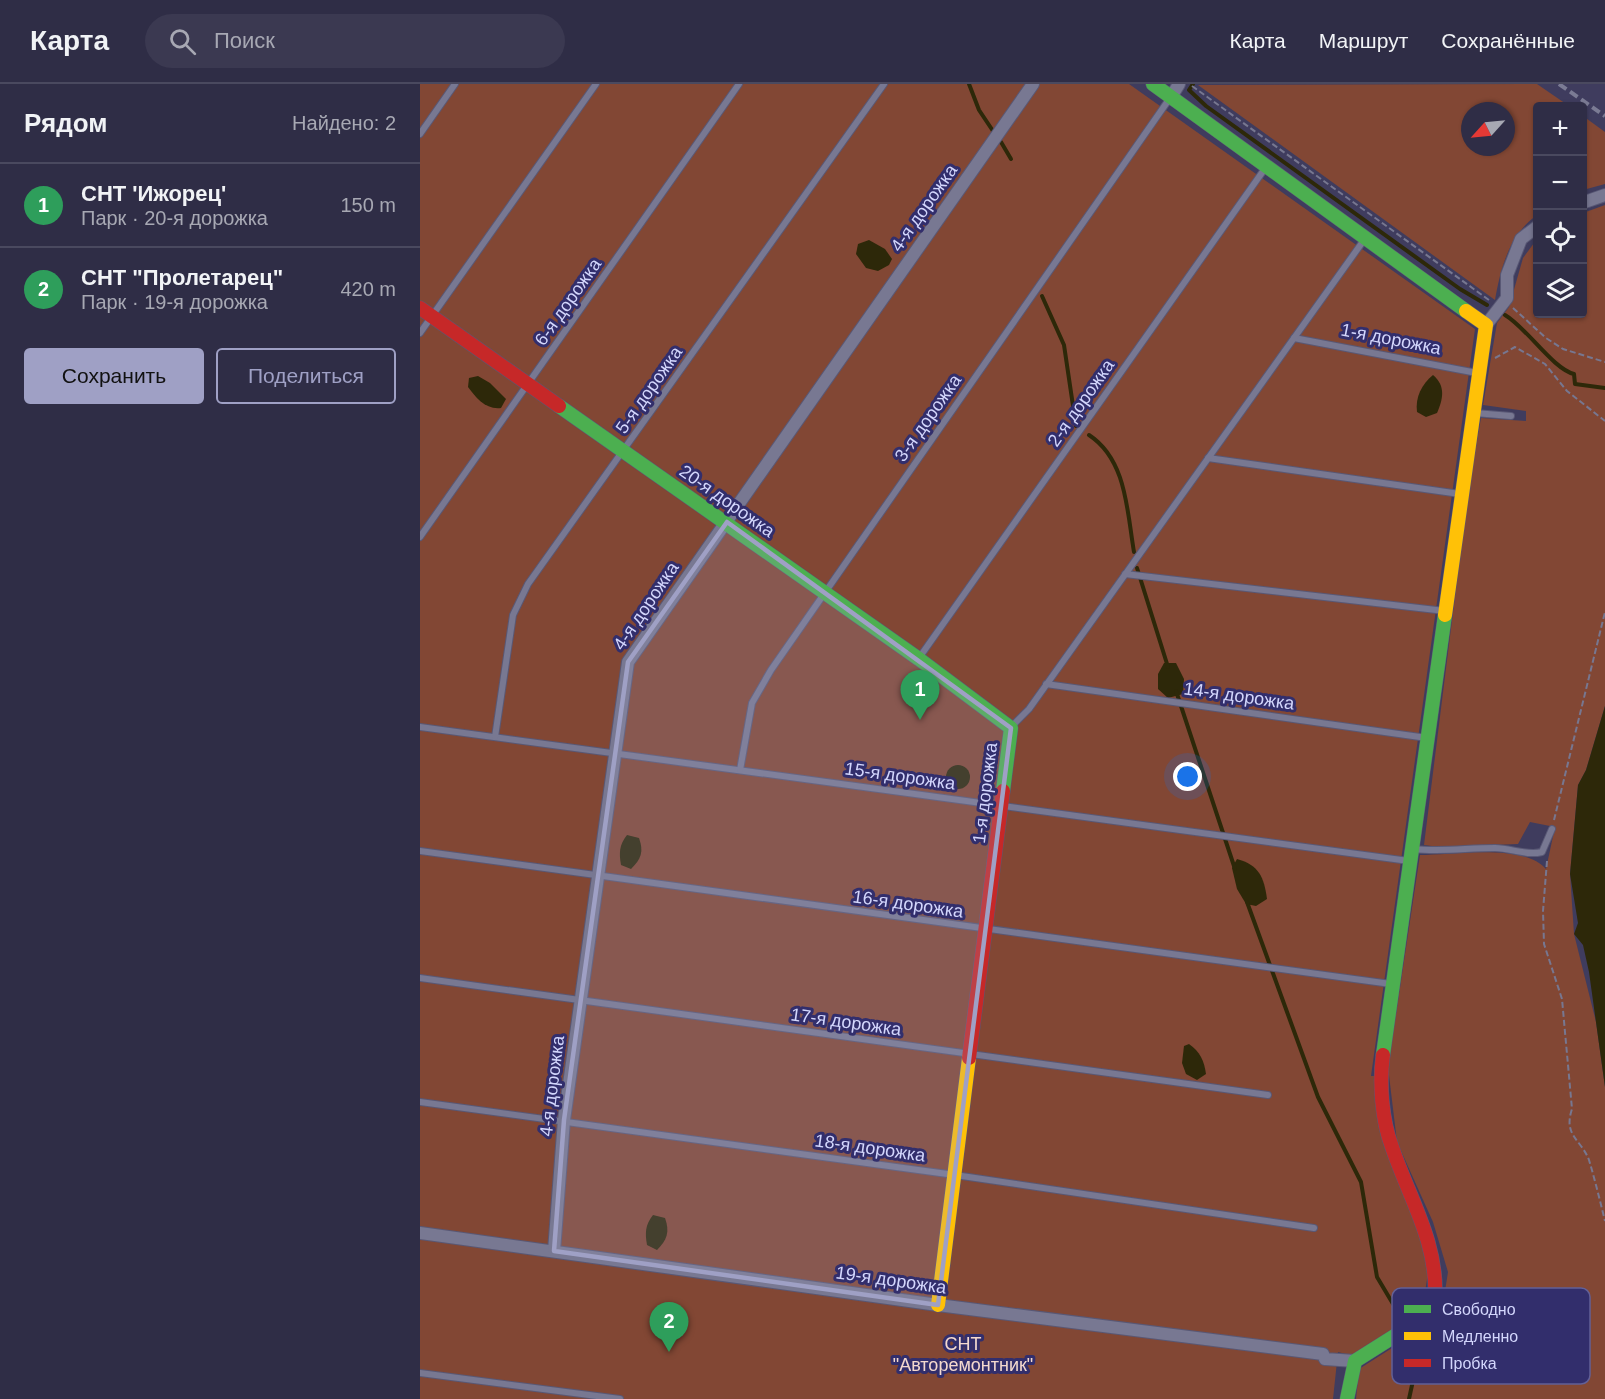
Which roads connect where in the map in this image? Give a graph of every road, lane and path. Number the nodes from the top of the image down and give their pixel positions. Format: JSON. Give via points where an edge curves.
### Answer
{"nodes":[{"id":1,"x":455,"y":84,"type":"edge"},
{"id":2,"x":596,"y":84,"type":"edge"},
{"id":3,"x":739,"y":84,"type":"edge"},
{"id":4,"x":884,"y":84,"type":"edge"},
{"id":5,"x":1033,"y":84,"type":"edge"},
{"id":6,"x":1153,"y":84,"type":"edge"},
{"id":7,"x":1179,"y":84,"type":"edge"},
{"id":8,"x":1190,"y":84,"type":"edge"},
{"id":9,"x":1171,"y":97,"type":"junction"},
{"id":10,"x":420,"y":134,"type":"edge"},
{"id":11,"x":1267,"y":165,"type":"junction"},
{"id":12,"x":1605,"y":195,"type":"edge"},
{"id":13,"x":1587,"y":201,"type":"edge"},
{"id":14,"x":1533,"y":230,"type":"edge"},
{"id":15,"x":1367,"y":237,"type":"junction"},
{"id":16,"x":1502,"y":303,"type":"junction"},
{"id":17,"x":420,"y":308,"type":"edge"},
{"id":18,"x":432,"y":316,"type":"junction"},
{"id":19,"x":1486,"y":325,"type":"junction"},
{"id":20,"x":420,"y":333,"type":"edge"},
{"id":21,"x":1294,"y":339,"type":"junction"},
{"id":22,"x":1482,"y":356,"type":"junction"},
{"id":23,"x":1605,"y":362,"type":"edge"},
{"id":24,"x":1480,"y":374,"type":"junction"},
{"id":25,"x":529,"y":384,"type":"junction"},
{"id":26,"x":1474,"y":413,"type":"junction"},
{"id":27,"x":1511,"y":416,"type":"dead end"},
{"id":28,"x":1605,"y":421,"type":"edge"},
{"id":29,"x":625,"y":451,"type":"junction"},
{"id":30,"x":1208,"y":458,"type":"junction"},
{"id":31,"x":1461,"y":494,"type":"junction"},
{"id":32,"x":727,"y":522,"type":"junction"},
{"id":33,"x":420,"y":537,"type":"edge"},
{"id":34,"x":1128,"y":574,"type":"junction"},
{"id":35,"x":825,"y":592,"type":"junction"},
{"id":36,"x":1446,"y":611,"type":"junction"},
{"id":37,"x":1605,"y":612,"type":"edge"},
{"id":38,"x":919,"y":658,"type":"junction"},
{"id":39,"x":1046,"y":684,"type":"junction"},
{"id":40,"x":420,"y":727,"type":"edge"},
{"id":41,"x":1011,"y":728,"type":"junction"},
{"id":42,"x":495,"y":737,"type":"junction"},
{"id":43,"x":1428,"y":738,"type":"junction"},
{"id":44,"x":614,"y":753,"type":"junction"},
{"id":45,"x":741,"y":770,"type":"junction"},
{"id":46,"x":1001,"y":804,"type":"junction"},
{"id":47,"x":1552,"y":829,"type":"joint"},
{"id":48,"x":1548,"y":851,"type":"dead end"},
{"id":49,"x":420,"y":852,"type":"edge"},
{"id":50,"x":1412,"y":855,"type":"junction"},
{"id":51,"x":597,"y":875,"type":"junction"},
{"id":52,"x":986,"y":930,"type":"junction"},
{"id":53,"x":420,"y":978,"type":"edge"},
{"id":54,"x":1392,"y":984,"type":"junction"},
{"id":55,"x":581,"y":1001,"type":"junction"},
{"id":56,"x":970,"y":1054,"type":"junction"},
{"id":57,"x":1268,"y":1095,"type":"dead end"},
{"id":58,"x":420,"y":1102,"type":"edge"},
{"id":59,"x":564,"y":1120,"type":"junction"},
{"id":60,"x":954,"y":1175,"type":"junction"},
{"id":61,"x":1605,"y":1221,"type":"edge"},
{"id":62,"x":1314,"y":1228,"type":"dead end"},
{"id":63,"x":420,"y":1233,"type":"edge"},
{"id":64,"x":554,"y":1251,"type":"junction"},
{"id":65,"x":1438,"y":1288,"type":"edge"},
{"id":66,"x":938,"y":1305,"type":"junction"},
{"id":67,"x":1392,"y":1337,"type":"edge"},
{"id":68,"x":1354,"y":1361,"type":"junction"},
{"id":69,"x":420,"y":1372,"type":"edge"},
{"id":70,"x":620,"y":1399,"type":"edge"},
{"id":71,"x":1347,"y":1399,"type":"edge"}],
"edges":[{"from":1,"to":10,"type":"lane"},
{"from":2,"to":18,"type":"lane"},
{"from":3,"to":25,"type":"lane","name":"6-я дорожка"},
{"from":4,"to":29,"type":"lane","name":"5-я дорожка"},
{"from":5,"to":32,"type":"street","name":"4-я дорожка"},
{"from":6,"to":9,"type":"street"},
{"from":7,"to":9,"type":"street"},
{"from":8,"to":16,"type":"path"},
{"from":9,"to":11,"type":"street"},
{"from":9,"to":35,"type":"lane","name":"3-я дорожка"},
{"from":11,"to":15,"type":"street"},
{"from":11,"to":38,"type":"lane","name":"2-я дорожка"},
{"from":12,"to":13,"type":"street"},
{"from":14,"to":16,"type":"street","via":[[1521,239],[1507,275]]},
{"from":15,"to":19,"type":"street"},
{"from":15,"to":21,"type":"lane","name":"1-я дорожка"},
{"from":16,"to":19,"type":"street"},
{"from":16,"to":23,"type":"path","via":[[1563,349]]},
{"from":17,"to":18,"type":"street","name":"20-я дорожка"},
{"from":18,"to":20,"type":"lane"},
{"from":18,"to":25,"type":"street","name":"20-я дорожка"},
{"from":19,"to":22,"type":"street"},
{"from":21,"to":24,"type":"lane","name":"1-я дорожка"},
{"from":21,"to":30,"type":"lane","name":"1-я дорожка"},
{"from":22,"to":24,"type":"street"},
{"from":22,"to":28,"type":"path","via":[[1498,358],[1515,347],[1528,353],[1545,364],[1567,391]]},
{"from":24,"to":26,"type":"street"},
{"from":25,"to":29,"type":"street","name":"20-я дорожка"},
{"from":25,"to":33,"type":"lane","name":"6-я дорожка"},
{"from":26,"to":27,"type":"lane"},
{"from":26,"to":31,"type":"street"},
{"from":29,"to":32,"type":"street","name":"20-я дорожка"},
{"from":29,"to":42,"type":"lane","name":"5-я дорожка","via":[[528,584],[513,615]]},
{"from":30,"to":31,"type":"lane"},
{"from":30,"to":34,"type":"lane","name":"1-я дорожка"},
{"from":31,"to":36,"type":"street"},
{"from":32,"to":35,"type":"street","name":"20-я дорожка"},
{"from":32,"to":44,"type":"street","name":"4-я дорожка","via":[[627,662]]},
{"from":34,"to":36,"type":"lane"},
{"from":34,"to":39,"type":"lane","name":"1-я дорожка"},
{"from":35,"to":38,"type":"street","name":"20-я дорожка"},
{"from":35,"to":45,"type":"lane","name":"3-я дорожка","via":[[752,704]]},
{"from":36,"to":43,"type":"street"},
{"from":37,"to":47,"type":"path"},
{"from":38,"to":41,"type":"street","name":"20-я дорожка"},
{"from":39,"to":41,"type":"lane","name":"1-я дорожка"},
{"from":39,"to":43,"type":"lane","name":"14-я дорожка"},
{"from":40,"to":42,"type":"lane","name":"15-я дорожка"},
{"from":41,"to":46,"type":"street","name":"1-я дорожка"},
{"from":42,"to":44,"type":"lane","name":"15-я дорожка"},
{"from":43,"to":50,"type":"street"},
{"from":44,"to":45,"type":"lane","name":"15-я дорожка"},
{"from":44,"to":51,"type":"street","name":"4-я дорожка"},
{"from":45,"to":46,"type":"lane","name":"15-я дорожка"},
{"from":46,"to":50,"type":"lane","name":"15-я дорожка","via":[[1215,834]]},
{"from":46,"to":52,"type":"street","name":"1-я дорожка"},
{"from":47,"to":50,"type":"lane","name":"15-я дорожка","via":[[1542,852],[1533,855],[1496,848]]},
{"from":48,"to":61,"type":"path","via":[[1544,944],[1562,999],[1572,1109],[1568,1120],[1573,1138],[1588,1157]]},
{"from":49,"to":51,"type":"lane","name":"16-я дорожка"},
{"from":50,"to":54,"type":"street"},
{"from":51,"to":52,"type":"lane","name":"16-я дорожка"},
{"from":51,"to":55,"type":"street","name":"4-я дорожка"},
{"from":52,"to":54,"type":"lane","name":"16-я дорожка"},
{"from":52,"to":56,"type":"street","name":"1-я дорожка"},
{"from":53,"to":55,"type":"lane","name":"17-я дорожка"},
{"from":54,"to":65,"type":"street","via":[[1381,1068],[1390,1143],[1424,1222],[1439,1279]]},
{"from":55,"to":56,"type":"lane","name":"17-я дорожка"},
{"from":55,"to":59,"type":"street","name":"4-я дорожка"},
{"from":56,"to":57,"type":"lane","name":"17-я дорожка"},
{"from":56,"to":60,"type":"street","name":"1-я дорожка"},
{"from":58,"to":59,"type":"lane","name":"18-я дорожка"},
{"from":59,"to":60,"type":"lane","name":"18-я дорожка"},
{"from":59,"to":64,"type":"street","name":"4-я дорожка"},
{"from":60,"to":62,"type":"lane","name":"18-я дорожка"},
{"from":60,"to":66,"type":"street","name":"1-я дорожка"},
{"from":63,"to":64,"type":"street","name":"19-я дорожка"},
{"from":64,"to":66,"type":"street","name":"19-я дорожка"},
{"from":66,"to":68,"type":"street","name":"19-я дорожка"},
{"from":67,"to":68,"type":"street"},
{"from":68,"to":71,"type":"street"},
{"from":69,"to":70,"type":"lane"}]}
